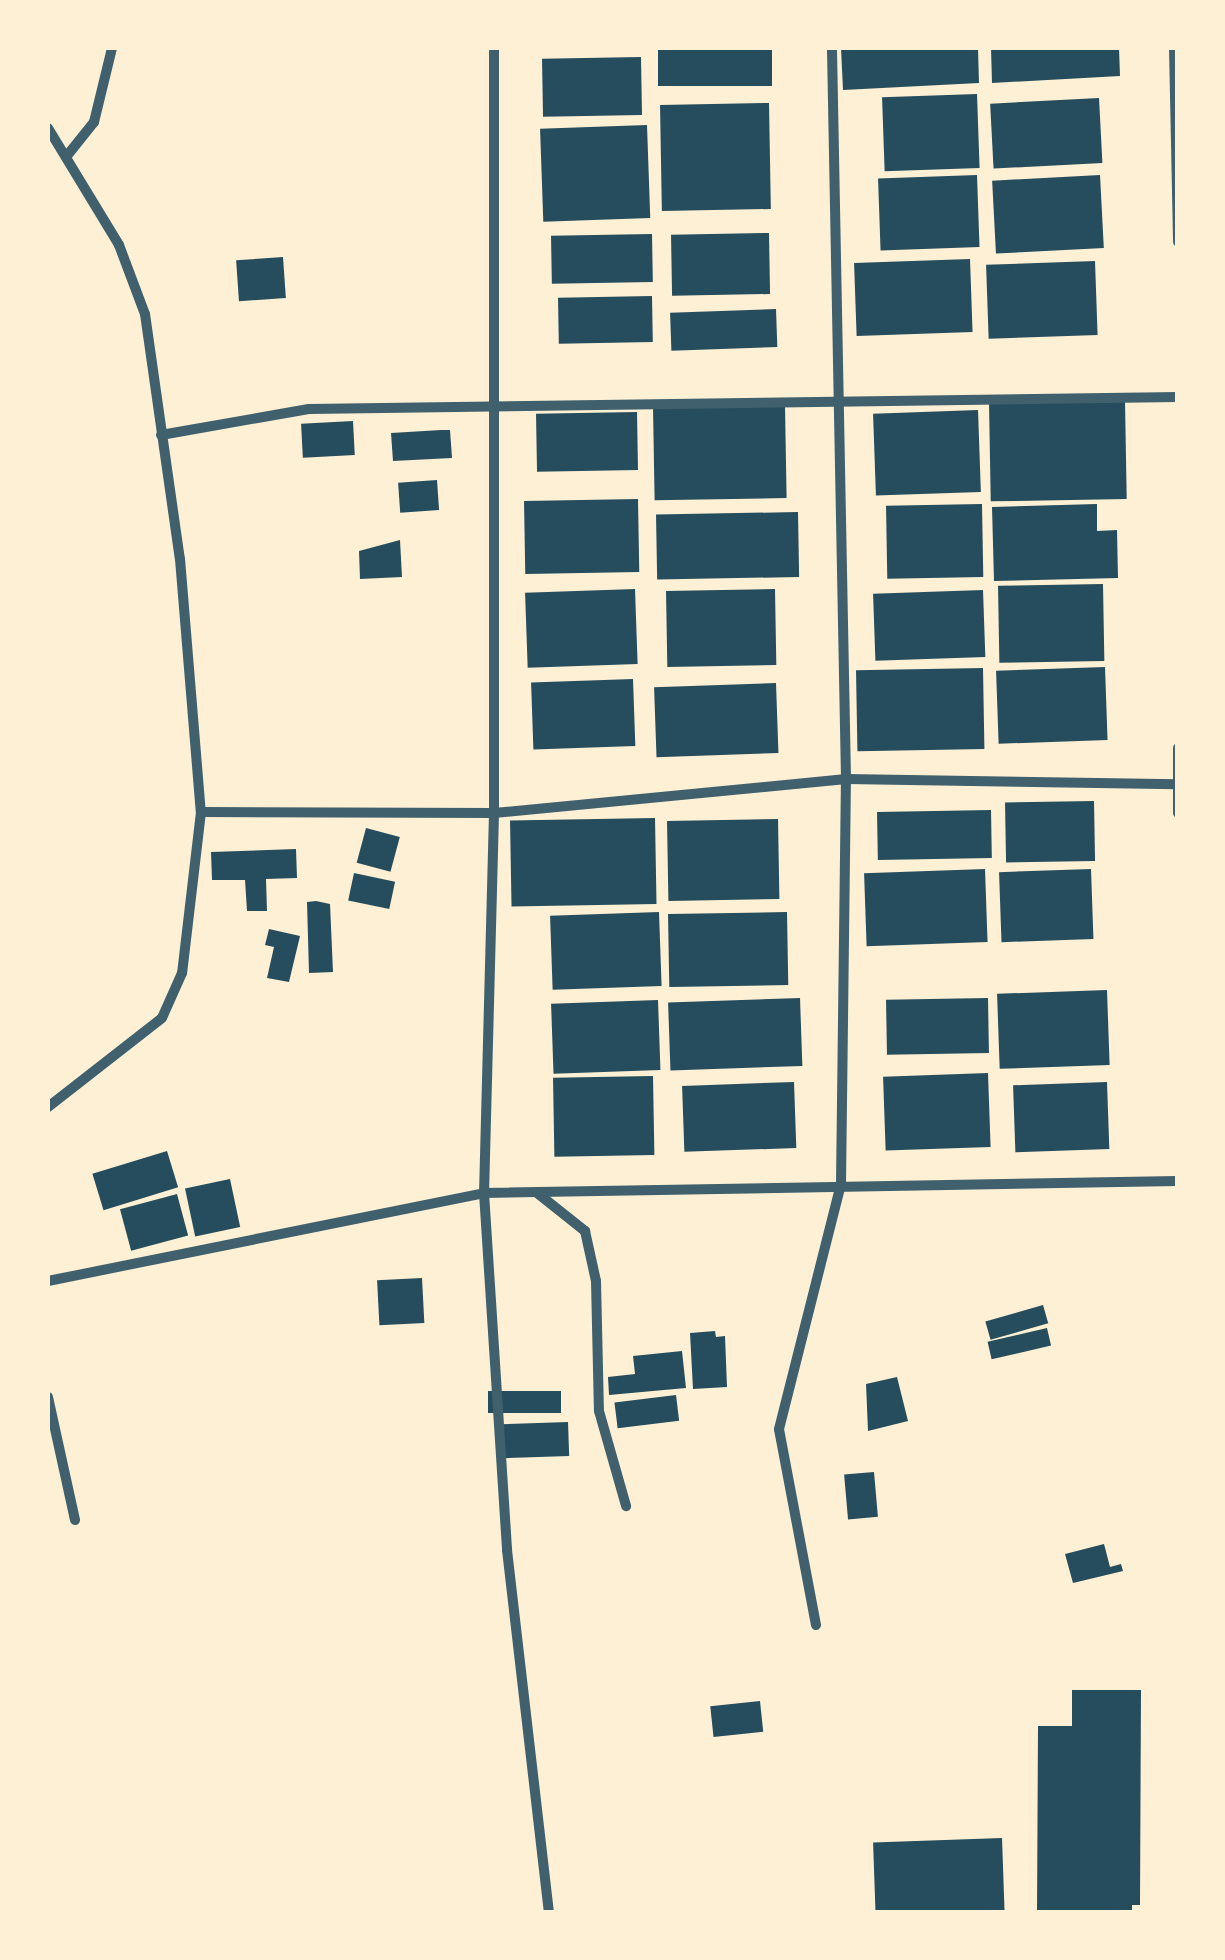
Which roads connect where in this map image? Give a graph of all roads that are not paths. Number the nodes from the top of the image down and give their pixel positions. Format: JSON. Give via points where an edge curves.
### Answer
{"nodes":[{"id":1,"x":112,"y":48,"type":"edge"},
{"id":2,"x":494,"y":48,"type":"edge"},
{"id":3,"x":832,"y":48,"type":"edge"},
{"id":4,"x":1174,"y":48,"type":"edge"},
{"id":5,"x":48,"y":128,"type":"edge"},
{"id":6,"x":66,"y":157,"type":"junction"},
{"id":7,"x":1178,"y":242,"type":"edge"},
{"id":8,"x":1178,"y":397,"type":"edge"},
{"id":9,"x":838,"y":402,"type":"junction"},
{"id":10,"x":492,"y":407,"type":"junction"},
{"id":11,"x":161,"y":435,"type":"junction"},
{"id":12,"x":1178,"y":748,"type":"edge"},
{"id":13,"x":846,"y":779,"type":"junction"},
{"id":14,"x":1177,"y":784,"type":"edge"},
{"id":15,"x":200,"y":812,"type":"junction"},
{"id":16,"x":494,"y":813,"type":"junction"},
{"id":17,"x":1178,"y":813,"type":"edge"},
{"id":18,"x":48,"y":1107,"type":"edge"},
{"id":19,"x":1178,"y":1181,"type":"edge"},
{"id":20,"x":841,"y":1184,"type":"junction"},
{"id":21,"x":536,"y":1192,"type":"junction"},
{"id":22,"x":484,"y":1193,"type":"junction"},
{"id":23,"x":48,"y":1281,"type":"edge"},
{"id":24,"x":48,"y":1397,"type":"edge"},
{"id":25,"x":626,"y":1506,"type":"dead end"},
{"id":26,"x":74,"y":1520,"type":"dead end"},
{"id":27,"x":816,"y":1624,"type":"dead end"},
{"id":28,"x":549,"y":1912,"type":"edge"}],
"edges":[{"from":1,"to":6,"type":"street","via":[[94,122]]},
{"from":2,"to":10,"type":"street"},
{"from":3,"to":9,"type":"street"},
{"from":4,"to":7,"type":"street"},
{"from":5,"to":6,"type":"street"},
{"from":6,"to":11,"type":"street","via":[[119,245],[145,314]]},
{"from":8,"to":9,"type":"street"},
{"from":9,"to":10,"type":"street"},
{"from":9,"to":13,"type":"street"},
{"from":10,"to":11,"type":"street","via":[[308,409]]},
{"from":10,"to":16,"type":"street"},
{"from":11,"to":15,"type":"street","via":[[180,559]]},
{"from":12,"to":14,"type":"street"},
{"from":13,"to":14,"type":"street"},
{"from":13,"to":16,"type":"street"},
{"from":13,"to":20,"type":"street"},
{"from":14,"to":17,"type":"street"},
{"from":15,"to":16,"type":"street"},
{"from":15,"to":18,"type":"street","via":[[182,973],[162,1018]]},
{"from":16,"to":22,"type":"street"},
{"from":19,"to":20,"type":"street"},
{"from":20,"to":21,"type":"street"},
{"from":20,"to":27,"type":"street","via":[[779,1429]]},
{"from":21,"to":22,"type":"street"},
{"from":21,"to":25,"type":"street","via":[[585,1231],[596,1281],[599,1411]]},
{"from":22,"to":23,"type":"street"},
{"from":22,"to":28,"type":"street","via":[[507,1550]]},
{"from":24,"to":26,"type":"street"}]}
